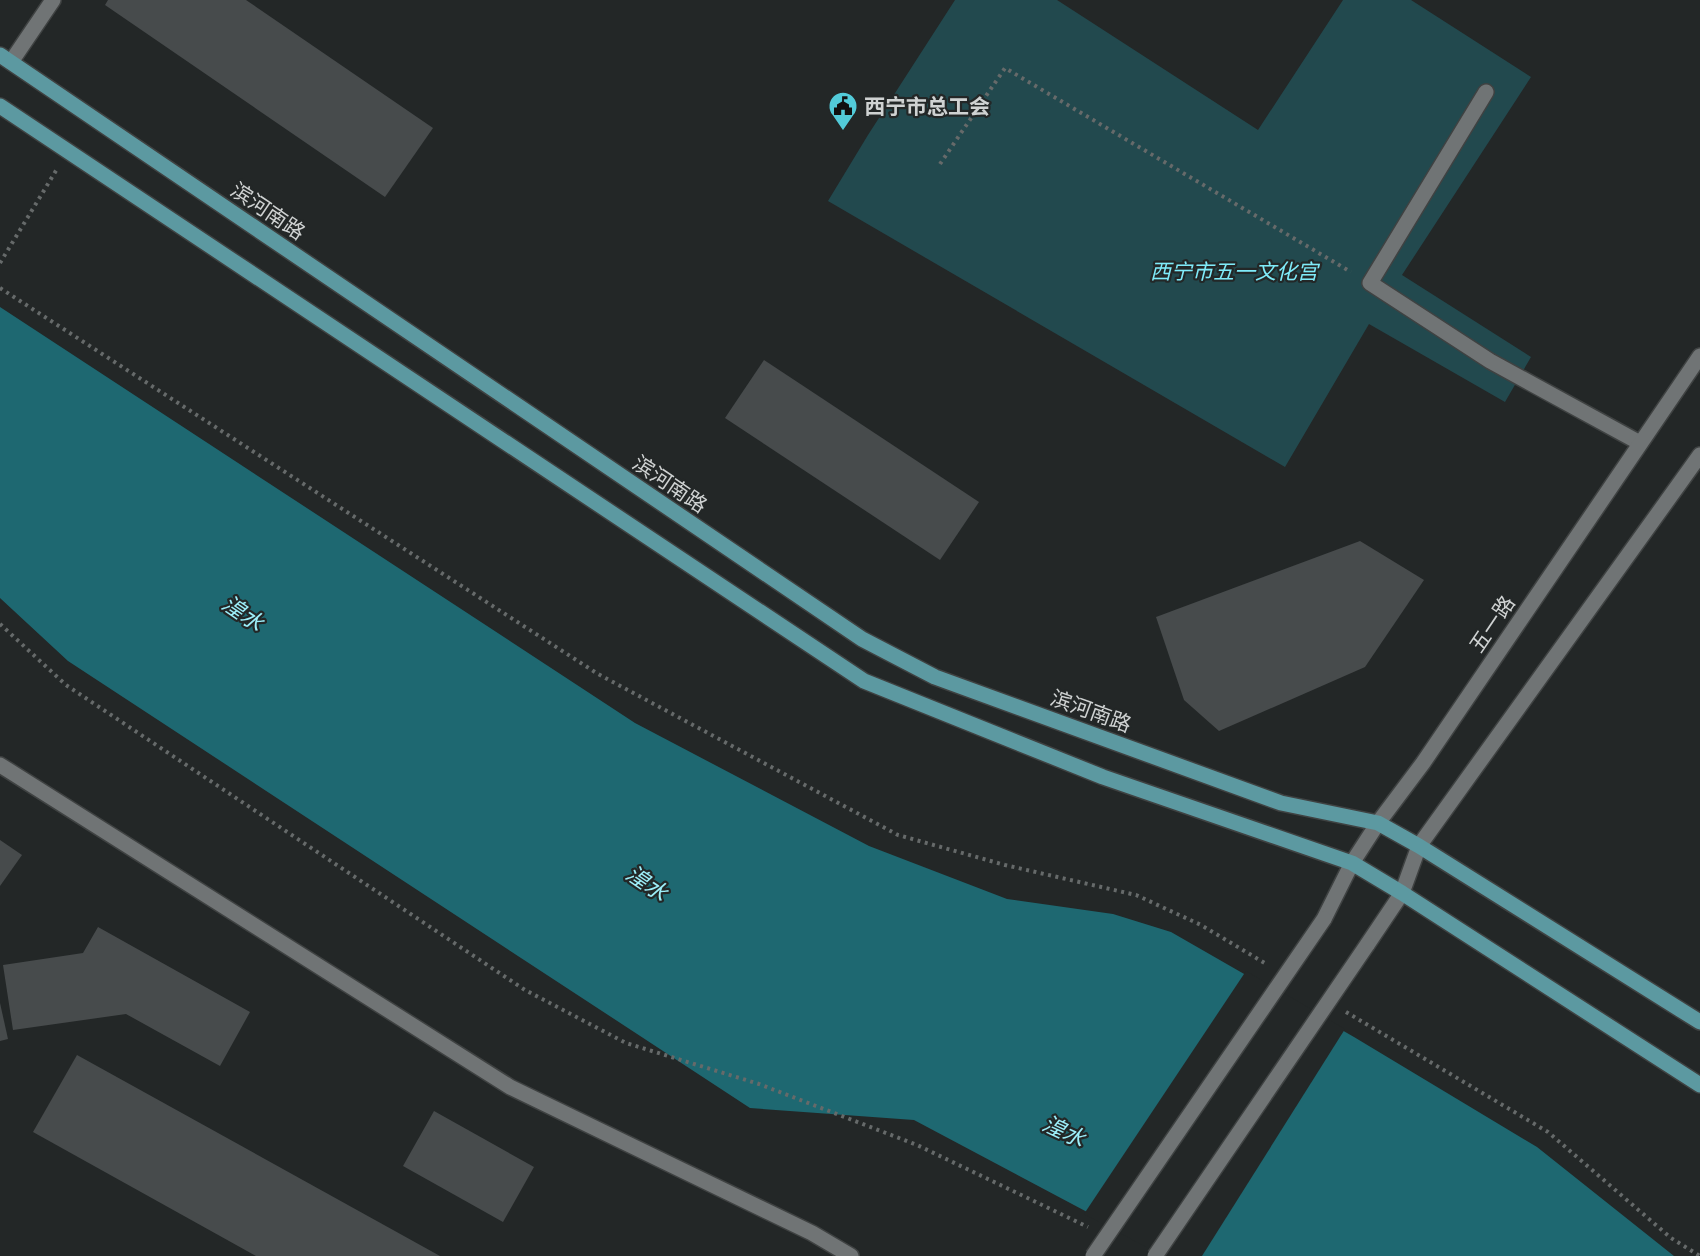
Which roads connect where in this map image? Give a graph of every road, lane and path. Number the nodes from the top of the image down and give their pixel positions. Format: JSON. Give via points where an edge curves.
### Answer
{"nodes":[{"id":1,"x":53,"y":0,"type":"edge"},
{"id":2,"x":5,"y":59,"type":"edge"},
{"id":3,"x":1486,"y":92,"type":"dead end"},
{"id":4,"x":0,"y":106,"type":"edge"},
{"id":5,"x":68,"y":150,"type":"junction"},
{"id":6,"x":940,"y":164,"type":"dead end"},
{"id":7,"x":0,"y":263,"type":"edge"},
{"id":8,"x":1370,"y":283,"type":"junction"},
{"id":9,"x":0,"y":288,"type":"edge"},
{"id":10,"x":1700,"y":356,"type":"edge"},
{"id":11,"x":1640,"y":443,"type":"junction"},
{"id":12,"x":1700,"y":455,"type":"edge"},
{"id":13,"x":0,"y":624,"type":"edge"},
{"id":14,"x":0,"y":765,"type":"edge"},
{"id":15,"x":1378,"y":823,"type":"junction"},
{"id":16,"x":1419,"y":846,"type":"junction"},
{"id":17,"x":1352,"y":863,"type":"junction"},
{"id":18,"x":1402,"y":893,"type":"junction"},
{"id":19,"x":1272,"y":968,"type":"dead end"},
{"id":20,"x":1344,"y":1010,"type":"dead end"},
{"id":21,"x":1700,"y":1022,"type":"edge"},
{"id":22,"x":1700,"y":1085,"type":"edge"},
{"id":23,"x":1094,"y":1230,"type":"dead end"},
{"id":24,"x":851,"y":1256,"type":"edge"},
{"id":25,"x":1093,"y":1256,"type":"edge"},
{"id":26,"x":1155,"y":1256,"type":"edge"},
{"id":27,"x":1700,"y":1256,"type":"edge"}],
"edges":[{"from":1,"to":2,"type":"street"},
{"from":2,"to":15,"type":"main road","name":"滨河南路","via":[[862,639],[936,677],[1281,803]]},
{"from":3,"to":8,"type":"street"},
{"from":4,"to":5,"type":"main road"},
{"from":5,"to":7,"type":"path"},
{"from":5,"to":17,"type":"main road","via":[[864,681],[1102,777]]},
{"from":6,"to":8,"type":"path","via":[[1005,68]]},
{"from":8,"to":11,"type":"street","via":[[1490,361]]},
{"from":9,"to":19,"type":"path","via":[[598,674],[898,835],[1136,895],[1201,925]]},
{"from":10,"to":11,"type":"street","name":"五一路"},
{"from":11,"to":15,"type":"street","name":"五一路"},
{"from":12,"to":16,"type":"street"},
{"from":13,"to":23,"type":"path","via":[[66,685],[525,990],[626,1043],[759,1084],[917,1145]]},
{"from":14,"to":24,"type":"street","via":[[510,1087],[812,1233]]},
{"from":15,"to":16,"type":"main road","name":"滨河南路"},
{"from":15,"to":17,"type":"street","name":"五一路"},
{"from":16,"to":18,"type":"street"},
{"from":16,"to":21,"type":"main road","name":"滨河南路"},
{"from":17,"to":18,"type":"main road"},
{"from":17,"to":25,"type":"street","name":"五一路","bridge":true,"via":[[1324,919]]},
{"from":18,"to":22,"type":"main road"},
{"from":18,"to":26,"type":"street","bridge":true},
{"from":20,"to":27,"type":"path","via":[[1548,1132],[1671,1238]]}]}
